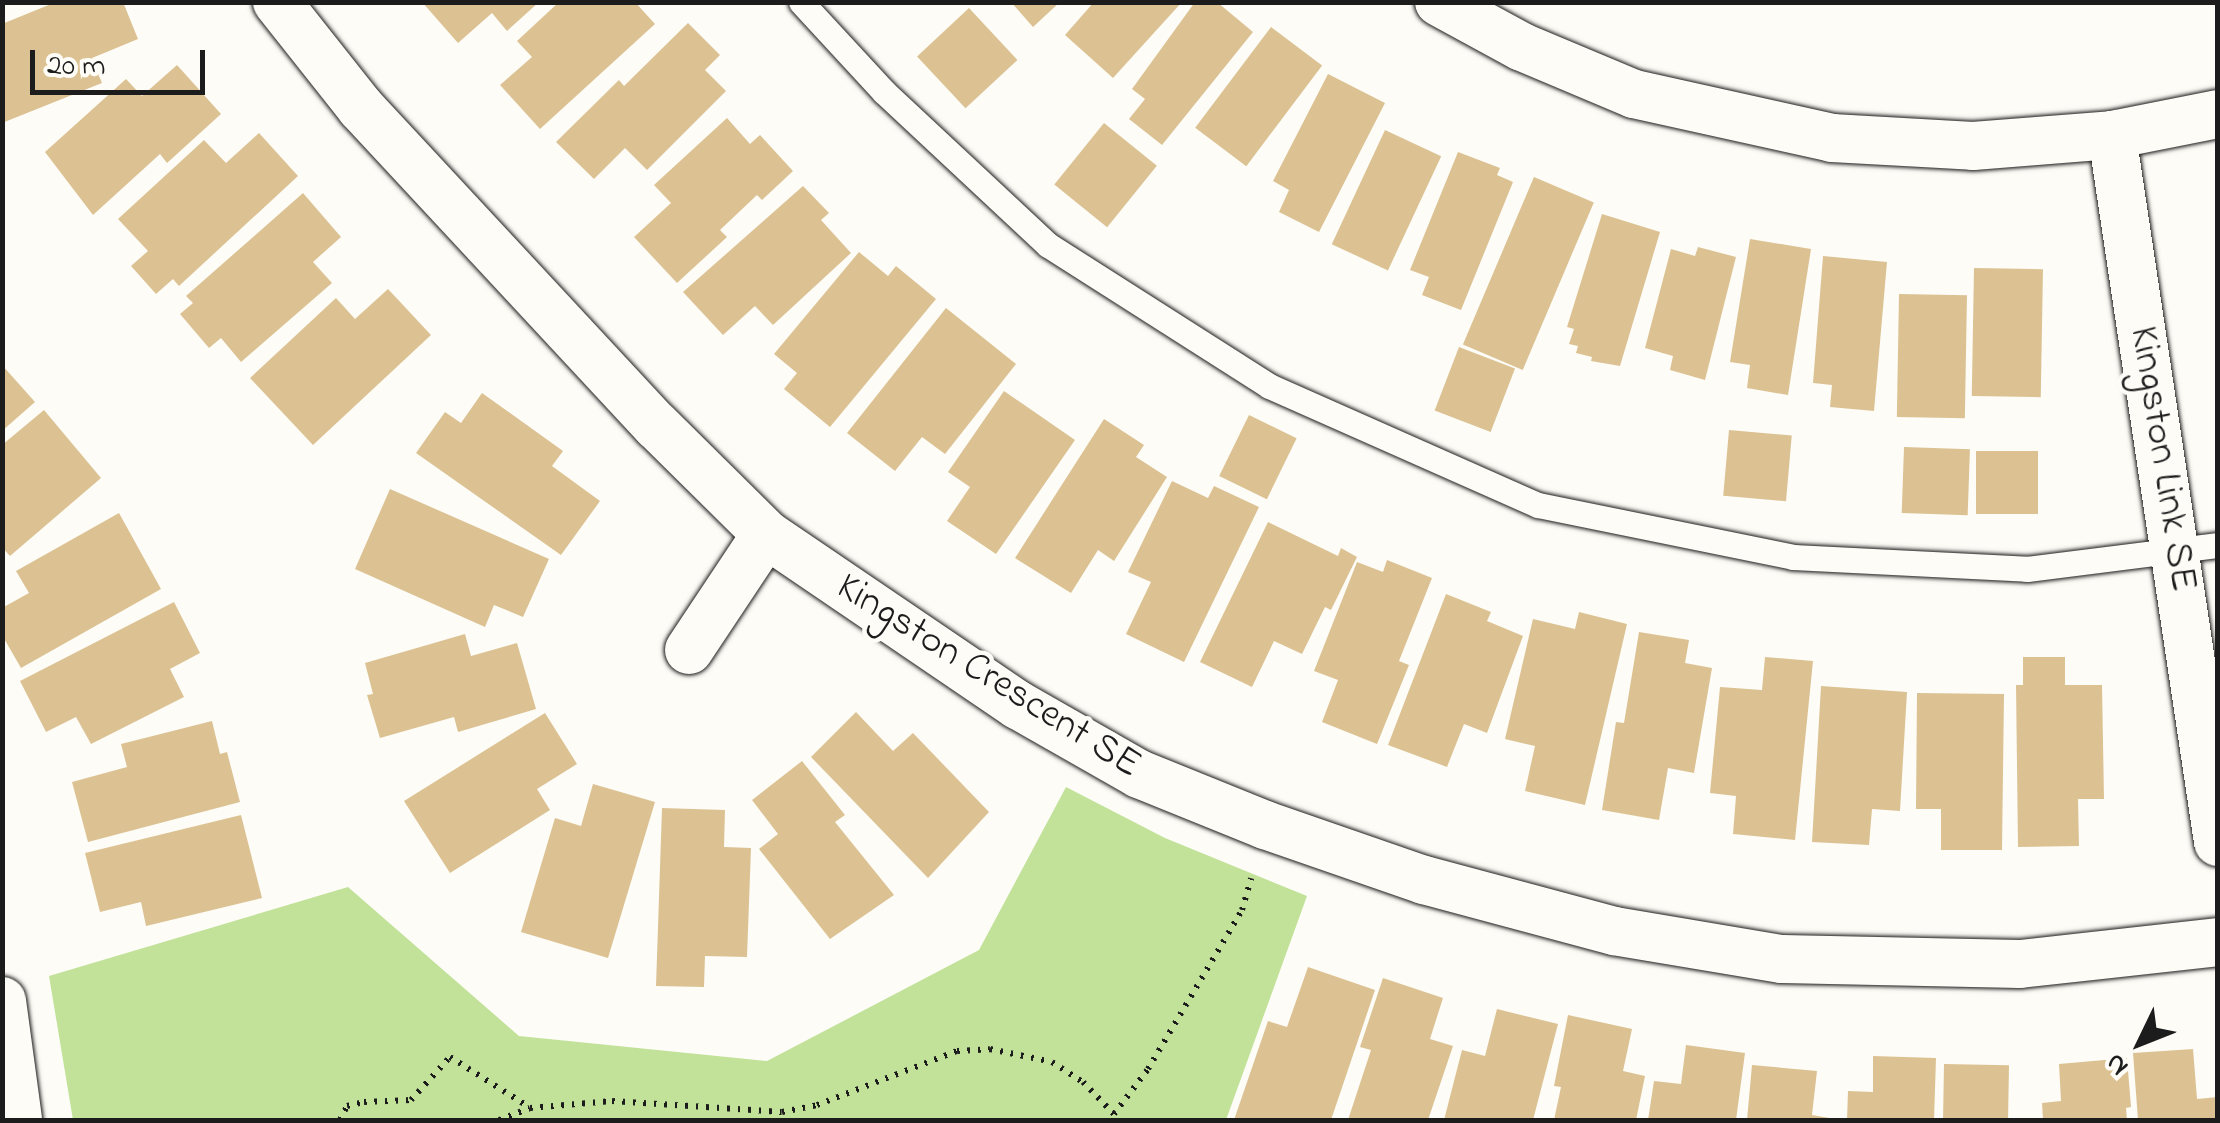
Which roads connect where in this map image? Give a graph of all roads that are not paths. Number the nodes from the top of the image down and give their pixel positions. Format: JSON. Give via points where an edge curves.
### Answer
{"nodes":[{"id":1,"x":277,"y":2,"type":"edge"},
{"id":2,"x":801,"y":2,"type":"edge"},
{"id":3,"x":1439,"y":2,"type":"edge"},
{"id":4,"x":2218,"y":114,"type":"edge"},
{"id":5,"x":2112,"y":135,"type":"junction"},
{"id":6,"x":766,"y":534,"type":"junction"},
{"id":7,"x":2197,"y":548,"type":"edge"},
{"id":8,"x":688,"y":650,"type":"dead end"},
{"id":9,"x":2218,"y":842,"type":"edge"},
{"id":10,"x":2218,"y":942,"type":"edge"},
{"id":11,"x":2,"y":1001,"type":"edge"},
{"id":12,"x":18,"y":1120,"type":"edge"}],
"edges":[{"from":1,"to":6,"type":"street","name":"Kingston Crescent SE","via":[[361,108]]},
{"from":2,"to":7,"type":"lane","via":[[884,92],[1048,245],[1269,386],[1538,505],[1793,557],[2026,570]]},
{"from":3,"to":5,"type":"street","via":[[1522,47],[1634,94],[1832,138],[1973,146]]},
{"from":4,"to":5,"type":"street"},
{"from":5,"to":7,"type":"street","name":"Kingston Link SE"},
{"from":6,"to":8,"type":"street"},
{"from":6,"to":10,"type":"street","name":"Kingston Crescent SE","via":[[1018,706],[1139,774],[1424,880],[1614,931],[1782,959],[2020,964]]},
{"from":7,"to":9,"type":"street","name":"Kingston Link SE"},
{"from":11,"to":12,"type":"street"}]}
